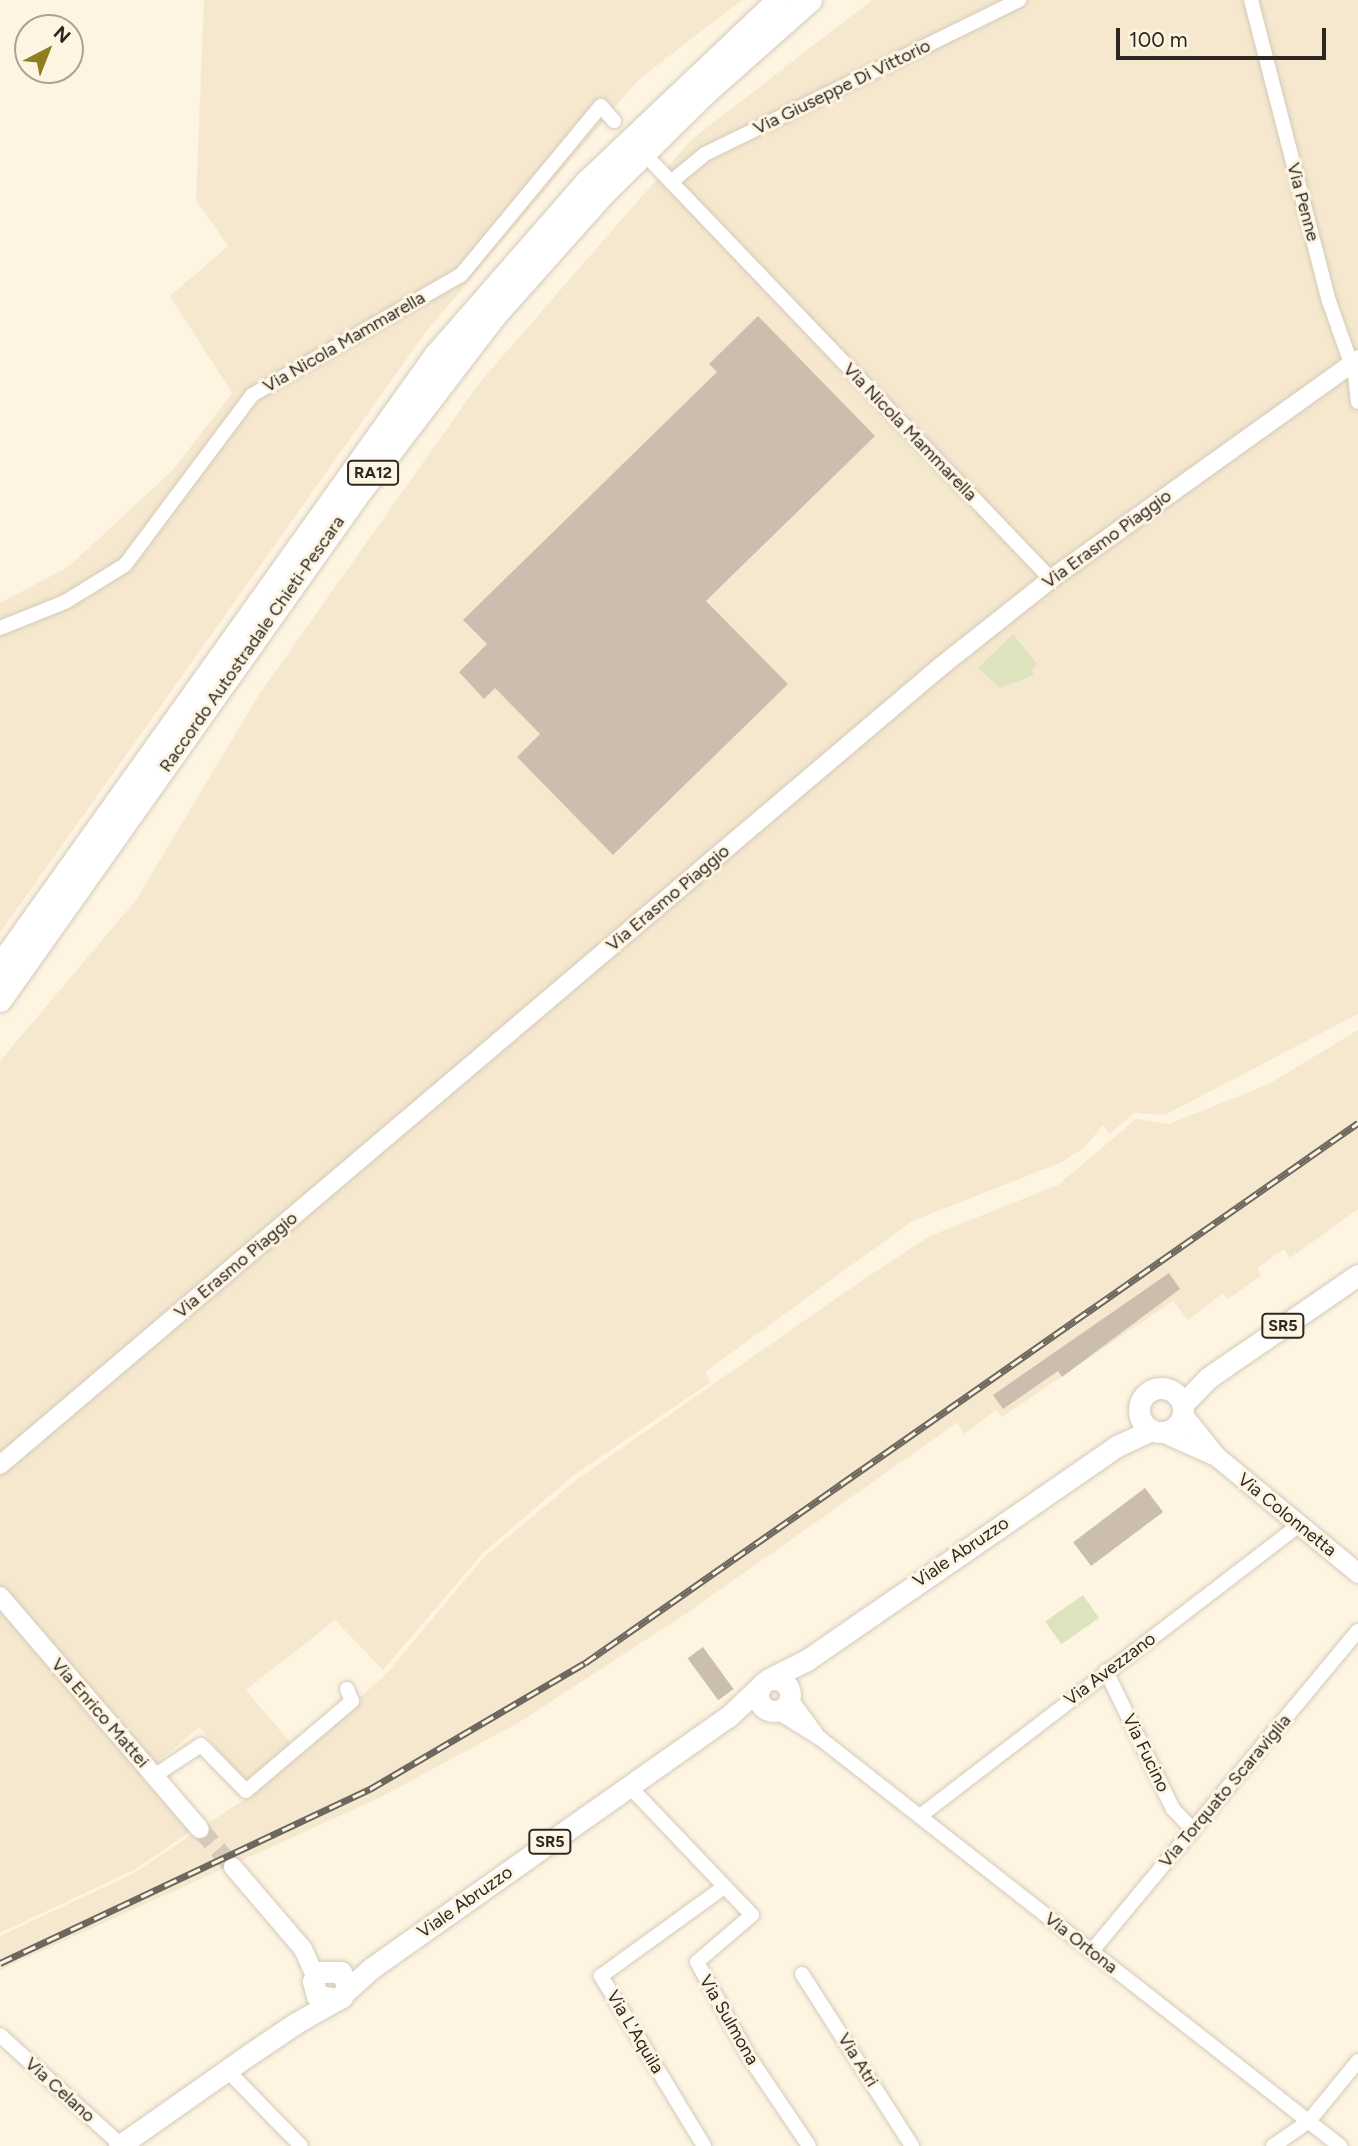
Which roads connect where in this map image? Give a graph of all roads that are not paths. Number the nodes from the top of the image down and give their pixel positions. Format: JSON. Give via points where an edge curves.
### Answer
{"nodes":[{"id":1,"x":780,"y":0,"type":"edge"},
{"id":2,"x":810,"y":0,"type":"edge"},
{"id":3,"x":1019,"y":0,"type":"edge"},
{"id":4,"x":1251,"y":0,"type":"edge"},
{"id":5,"x":614,"y":121,"type":"dead end"},
{"id":6,"x":653,"y":163,"type":"dead end"},
{"id":7,"x":671,"y":182,"type":"junction"},
{"id":8,"x":1355,"y":361,"type":"edge"},
{"id":9,"x":1358,"y":402,"type":"edge"},
{"id":10,"x":1051,"y":579,"type":"junction"},
{"id":11,"x":0,"y":628,"type":"edge"},
{"id":12,"x":0,"y":967,"type":"edge"},
{"id":13,"x":0,"y":1000,"type":"edge"},
{"id":14,"x":1358,"y":1275,"type":"edge"},
{"id":15,"x":1177,"y":1400,"type":"junction"},
{"id":16,"x":1148,"y":1422,"type":"junction"},
{"id":17,"x":1216,"y":1456,"type":"junction"},
{"id":18,"x":0,"y":1465,"type":"edge"},
{"id":19,"x":1301,"y":1524,"type":"junction"},
{"id":20,"x":1358,"y":1573,"type":"edge"},
{"id":21,"x":0,"y":1596,"type":"edge"},
{"id":22,"x":1358,"y":1631,"type":"edge"},
{"id":23,"x":1107,"y":1671,"type":"junction"},
{"id":24,"x":347,"y":1689,"type":"dead end"},
{"id":25,"x":774,"y":1694,"type":"junction"},
{"id":26,"x":154,"y":1776,"type":"junction"},
{"id":27,"x":629,"y":1786,"type":"junction"},
{"id":28,"x":920,"y":1816,"type":"junction"},
{"id":29,"x":200,"y":1829,"type":"tunnel mouth"},
{"id":30,"x":1193,"y":1830,"type":"junction"},
{"id":31,"x":233,"y":1867,"type":"tunnel mouth"},
{"id":32,"x":724,"y":1887,"type":"junction"},
{"id":33,"x":1092,"y":1951,"type":"junction"},
{"id":34,"x":802,"y":1974,"type":"dead end"},
{"id":35,"x":330,"y":1983,"type":"junction"},
{"id":36,"x":0,"y":2035,"type":"edge"},
{"id":37,"x":1358,"y":2061,"type":"edge"},
{"id":38,"x":226,"y":2070,"type":"junction"},
{"id":39,"x":1309,"y":2121,"type":"junction"},
{"id":40,"x":128,"y":2143,"type":"edge"},
{"id":41,"x":301,"y":2146,"type":"edge"},
{"id":42,"x":704,"y":2146,"type":"edge"},
{"id":43,"x":809,"y":2146,"type":"edge"},
{"id":44,"x":912,"y":2146,"type":"edge"},
{"id":45,"x":1273,"y":2146,"type":"edge"},
{"id":46,"x":1340,"y":2146,"type":"edge"}],
"edges":[{"from":1,"to":12,"type":"highway","name":"Raccordo Autostradale Chieti-Pescara","number":"RA12","via":[[588,183],[458,329],[332,496]]},
{"from":2,"to":13,"type":"highway","name":"Raccordo Autostradale Chieti-Pescara","number":"RA12","via":[[631,167],[496,314],[356,497]]},
{"from":3,"to":7,"type":"street","name":"Via Giuseppe Di Vittorio","via":[[705,154]]},
{"from":4,"to":8,"type":"street","name":"Via Penne","via":[[1329,301]]},
{"from":5,"to":11,"type":"street","name":"Via Nicola Mammarella","via":[[601,106],[461,275],[252,395],[125,565],[75,597]]},
{"from":6,"to":7,"type":"street","name":"Via Nicola Mammarella"},
{"from":7,"to":10,"type":"street","name":"Via Nicola Mammarella"},
{"from":8,"to":9,"type":"street","name":"Via Penne"},
{"from":8,"to":10,"type":"street","name":"Via Erasmo Piaggio"},
{"from":10,"to":18,"type":"street","name":"Via Erasmo Piaggio","via":[[940,667]]},
{"from":14,"to":15,"type":"main road","number":"SR5"},
{"from":15,"to":16,"type":"main road","number":"SR5","via":[[1173,1429]]},
{"from":15,"to":16,"type":"main road","number":"SR5","via":[[1148,1392]]},
{"from":15,"to":17,"type":"main road"},
{"from":16,"to":17,"type":"main road"},
{"from":16,"to":25,"type":"main road","name":"Viale Abruzzo","number":"SR5","via":[[807,1660]]},
{"from":17,"to":19,"type":"main road","name":"Via Colonnetta"},
{"from":19,"to":20,"type":"main road","name":"Via Colonnetta"},
{"from":19,"to":23,"type":"street","name":"Via Avezzano"},
{"from":21,"to":26,"type":"street","name":"Via Enrico Mattei"},
{"from":22,"to":30,"type":"street","name":"Via Torquato Scaraviglia"},
{"from":23,"to":28,"type":"street","name":"Via Avezzano"},
{"from":23,"to":30,"type":"street","name":"Via Fucino","via":[[1173,1809]]},
{"from":24,"to":26,"type":"street","via":[[352,1701],[246,1791],[201,1745]]},
{"from":25,"to":27,"type":"main road","name":"Viale Abruzzo","number":"SR5","via":[[728,1717]]},
{"from":25,"to":28,"type":"street","name":"Via Ortona","via":[[821,1740]]},
{"from":26,"to":29,"type":"street","name":"Via Enrico Mattei"},
{"from":27,"to":32,"type":"street","name":"Via Sulmona"},
{"from":27,"to":35,"type":"main road","name":"Viale Abruzzo","number":"SR5","via":[[373,1967]]},
{"from":28,"to":33,"type":"street","name":"Via Ortona"},
{"from":30,"to":33,"type":"street","name":"Via Torquato Scaraviglia"},
{"from":31,"to":35,"type":"street"},
{"from":32,"to":42,"type":"street","name":"Via L'Aquila","via":[[601,1976]]},
{"from":32,"to":43,"type":"street","name":"Via Sulmona","via":[[752,1915],[697,1962]]},
{"from":33,"to":39,"type":"street","name":"Via Ortona"},
{"from":34,"to":44,"type":"street","name":"Via Atri"},
{"from":35,"to":38,"type":"main road","name":"Viale Abruzzo","number":"SR5","via":[[296,2023]]},
{"from":36,"to":40,"type":"street","name":"Via Celano"},
{"from":37,"to":39,"type":"street"},
{"from":38,"to":40,"type":"main road","name":"Viale Abruzzo","number":"SR5"},
{"from":38,"to":41,"type":"street"},
{"from":39,"to":45,"type":"street"},
{"from":39,"to":46,"type":"street","name":"Via Ortona"}]}
